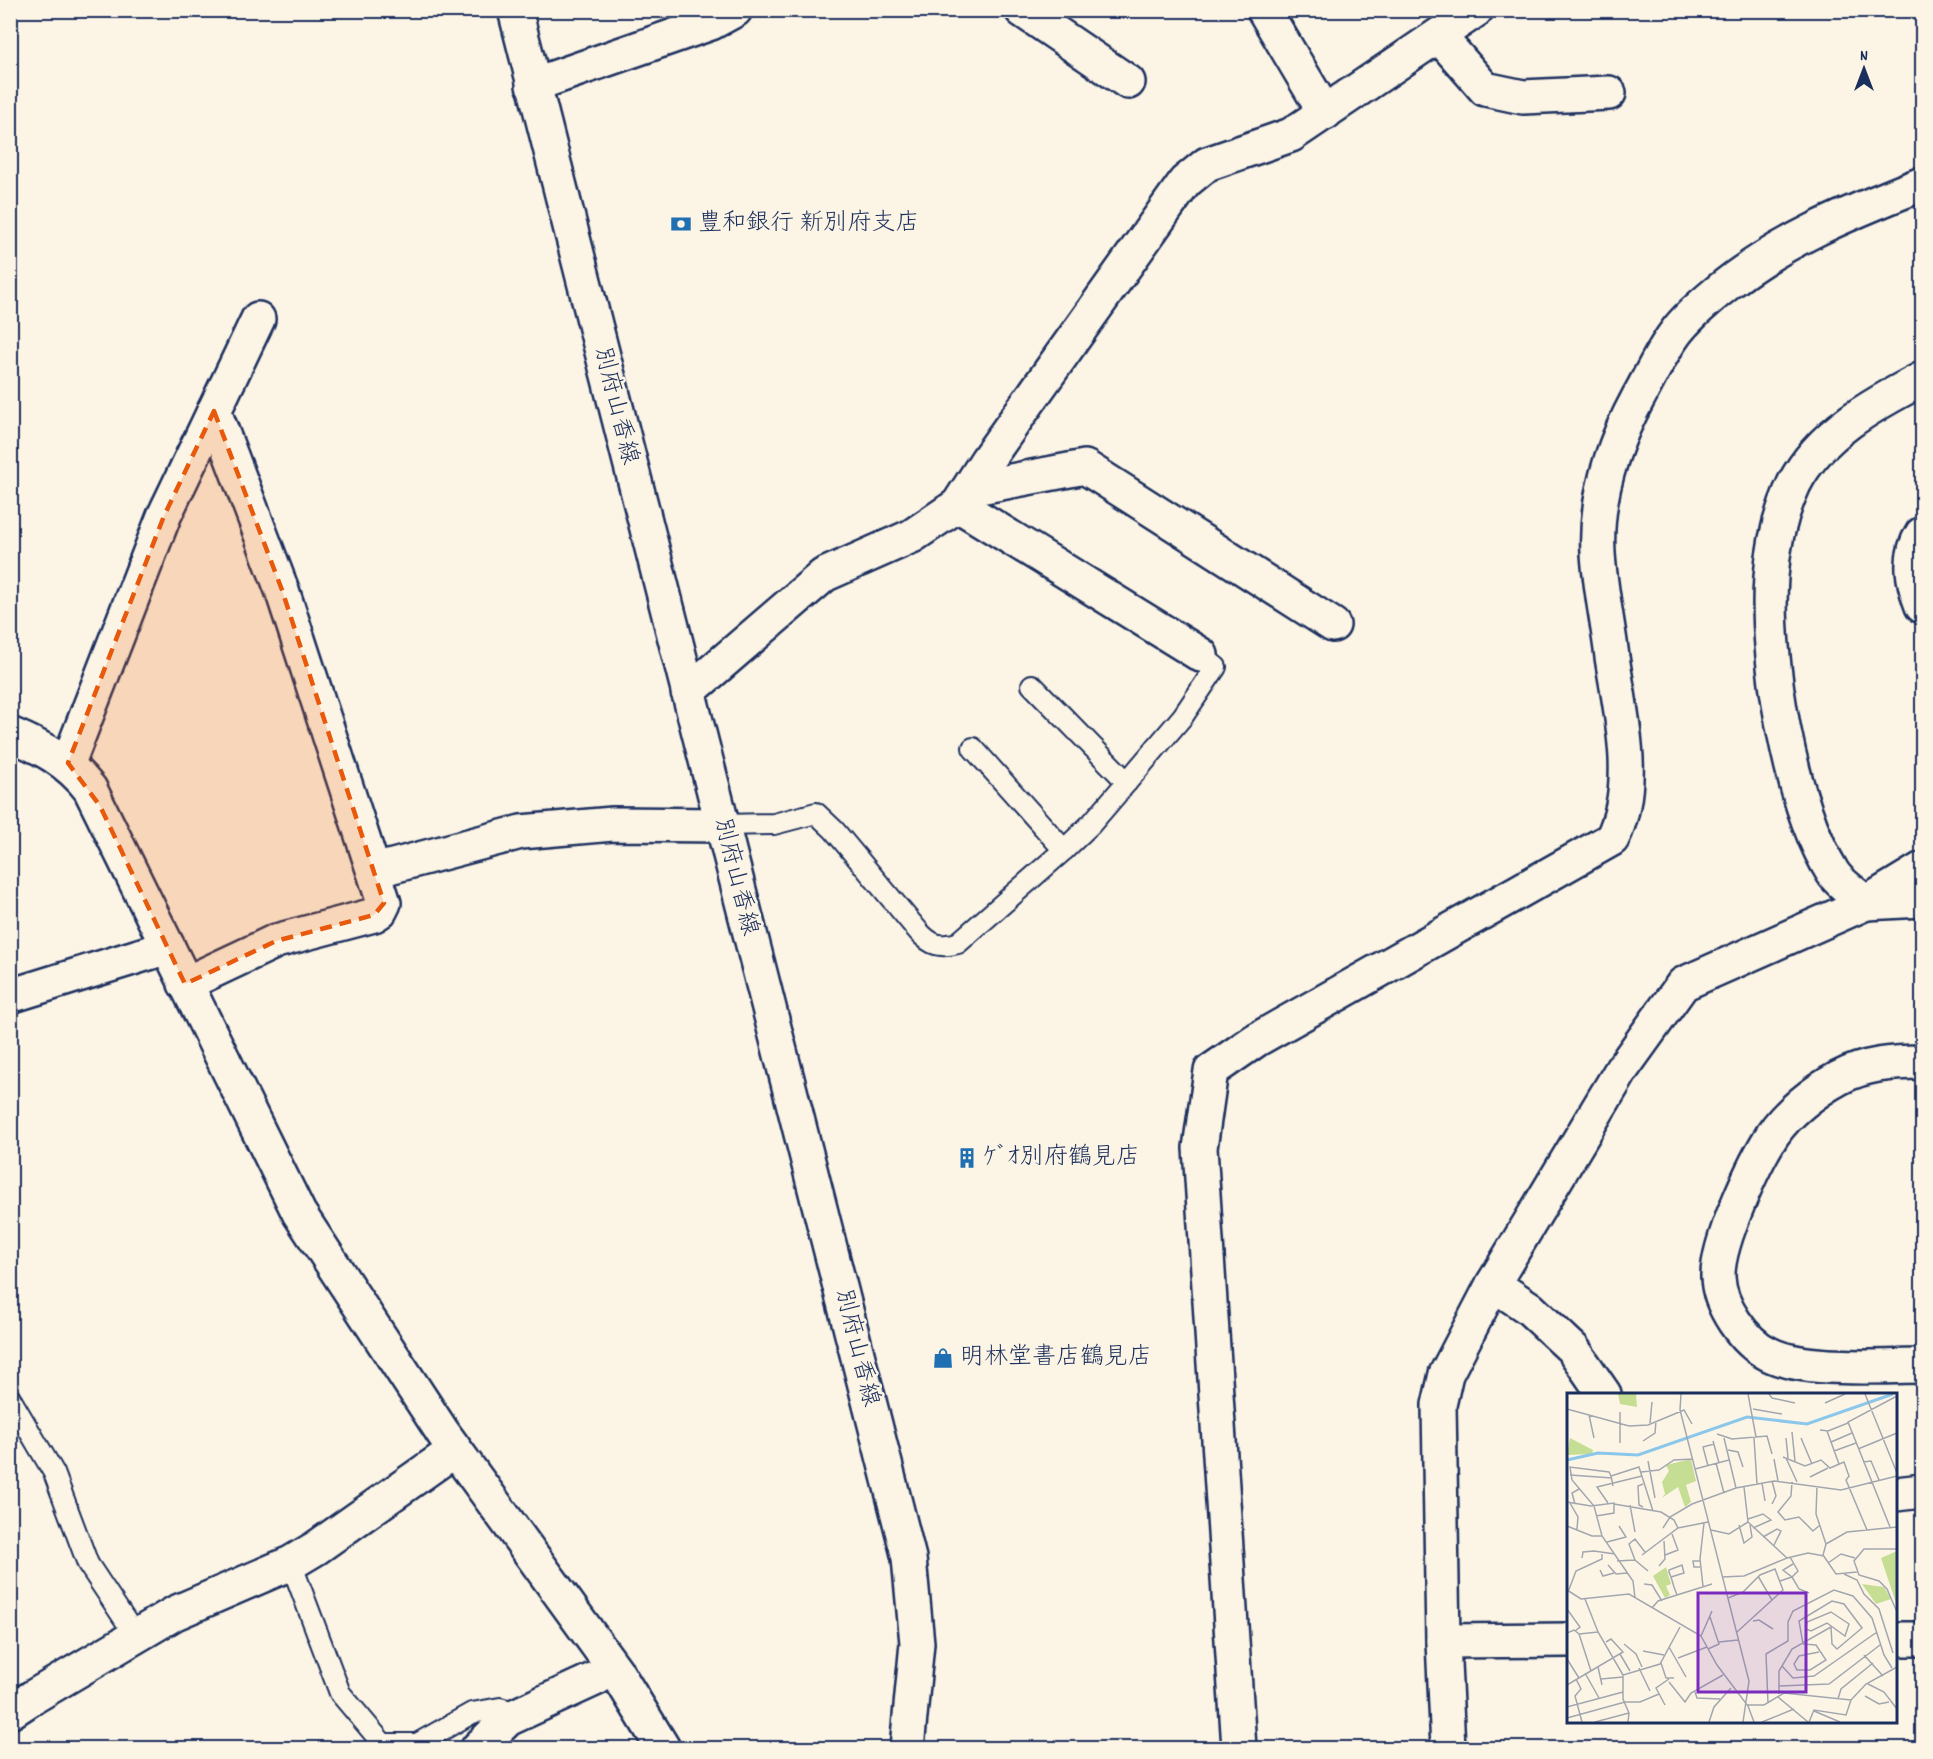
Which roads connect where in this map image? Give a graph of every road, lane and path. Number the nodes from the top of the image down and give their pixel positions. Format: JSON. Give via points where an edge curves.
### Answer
{"nodes":[{"id":1,"x":514,"y":10,"type":"edge"},
{"id":2,"x":735,"y":10,"type":"edge"},
{"id":3,"x":1022,"y":10,"type":"edge"},
{"id":4,"x":1264,"y":10,"type":"edge"},
{"id":5,"x":1476,"y":10,"type":"edge"},
{"id":6,"x":1439,"y":36,"type":"junction"},
{"id":7,"x":1128,"y":82,"type":"dead end"},
{"id":8,"x":533,"y":85,"type":"junction"},
{"id":9,"x":1609,"y":93,"type":"dead end"},
{"id":10,"x":1325,"y":113,"type":"junction"},
{"id":11,"x":1923,"y":184,"type":"edge"},
{"id":12,"x":258,"y":319,"type":"dead end"},
{"id":13,"x":1923,"y":379,"type":"edge"},
{"id":14,"x":214,"y":411,"type":"junction"},
{"id":15,"x":963,"y":497,"type":"junction"},
{"id":16,"x":1923,"y":534,"type":"edge"},
{"id":17,"x":1923,"y":606,"type":"edge"},
{"id":18,"x":1333,"y":625,"type":"dead end"},
{"id":19,"x":1201,"y":655,"type":"joint"},
{"id":20,"x":1032,"y":685,"type":"dead end"},
{"id":21,"x":688,"y":692,"type":"junction"},
{"id":22,"x":10,"y":735,"type":"edge"},
{"id":23,"x":973,"y":748,"type":"dead end"},
{"id":24,"x":68,"y":763,"type":"junction"},
{"id":25,"x":1127,"y":782,"type":"junction"},
{"id":26,"x":722,"y":825,"type":"junction"},
{"id":27,"x":1064,"y":850,"type":"junction"},
{"id":28,"x":1923,"y":869,"type":"edge"},
{"id":29,"x":374,"y":871,"type":"junction"},
{"id":30,"x":1923,"y":900,"type":"edge"},
{"id":31,"x":1866,"y":903,"type":"junction"},
{"id":32,"x":168,"y":947,"type":"junction"},
{"id":33,"x":185,"y":984,"type":"junction"},
{"id":34,"x":10,"y":996,"type":"edge"},
{"id":35,"x":1923,"y":1062,"type":"edge"},
{"id":36,"x":1493,"y":1284,"type":"junction"},
{"id":37,"x":1923,"y":1366,"type":"edge"},
{"id":38,"x":1604,"y":1393,"type":"edge"},
{"id":39,"x":10,"y":1398,"type":"edge"},
{"id":40,"x":455,"y":1450,"type":"junction"},
{"id":41,"x":1923,"y":1491,"type":"edge"},
{"id":42,"x":1897,"y":1494,"type":"edge"},
{"id":43,"x":291,"y":1563,"type":"junction"},
{"id":44,"x":135,"y":1635,"type":"junction"},
{"id":45,"x":1897,"y":1639,"type":"edge"},
{"id":46,"x":1923,"y":1639,"type":"edge"},
{"id":47,"x":1567,"y":1640,"type":"edge"},
{"id":48,"x":1443,"y":1641,"type":"junction"},
{"id":49,"x":597,"y":1678,"type":"dead end"},
{"id":50,"x":10,"y":1712,"type":"edge"},
{"id":51,"x":517,"y":1713,"type":"junction"},
{"id":52,"x":478,"y":1749,"type":"edge"},
{"id":53,"x":663,"y":1749,"type":"edge"},
{"id":54,"x":907,"y":1749,"type":"edge"},
{"id":55,"x":1239,"y":1749,"type":"edge"},
{"id":56,"x":1448,"y":1749,"type":"edge"}],
"edges":[{"from":1,"to":8,"type":"street","name":"別府山香線"},
{"from":2,"to":8,"type":"street"},
{"from":3,"to":7,"type":"street"},
{"from":4,"to":10,"type":"street"},
{"from":5,"to":6,"type":"street"},
{"from":6,"to":9,"type":"street","via":[[1485,89],[1523,97]]},
{"from":6,"to":10,"type":"street"},
{"from":8,"to":21,"type":"street","name":"別府山香線"},
{"from":10,"to":15,"type":"street","via":[[1291,135],[1207,164],[1185,182]]},
{"from":11,"to":55,"type":"street","via":[[1826,224],[1742,271],[1696,309],[1674,335],[1622,428],[1605,478],[1598,553],[1626,758],[1621,822],[1612,839],[1256,1040],[1210,1071],[1200,1148]]},
{"from":12,"to":14,"type":"street"},
{"from":13,"to":31,"type":"street","via":[[1885,398],[1834,433],[1817,450],[1795,483],[1783,512],[1771,576],[1771,632],[1793,770],[1812,834],[1834,875]]},
{"from":14,"to":24,"type":"street","via":[[164,516]]},
{"from":14,"to":29,"type":"street","via":[[285,600]]},
{"from":15,"to":18,"type":"street","via":[[1085,467]]},
{"from":15,"to":19,"type":"street"},
{"from":15,"to":21,"type":"street","via":[[912,536],[824,575]]},
{"from":16,"to":17,"type":"street","via":[[1912,567]]},
{"from":19,"to":25,"type":"lane","via":[[1216,667],[1183,716]]},
{"from":20,"to":25,"type":"lane"},
{"from":21,"to":26,"type":"street","name":"別府山香線"},
{"from":22,"to":24,"type":"street"},
{"from":23,"to":27,"type":"lane"},
{"from":24,"to":32,"type":"street","via":[[100,806]]},
{"from":25,"to":27,"type":"lane"},
{"from":26,"to":27,"type":"lane","via":[[774,824],[816,813],[919,932],[939,947],[958,943]]},
{"from":26,"to":29,"type":"street","via":[[612,824],[521,832]]},
{"from":26,"to":54,"type":"street","name":"別府山香線","via":[[909,1558],[917,1642]]},
{"from":28,"to":31,"type":"street"},
{"from":29,"to":33,"type":"street","via":[[384,903],[380,911],[348,924],[276,942]]},
{"from":30,"to":31,"type":"street"},
{"from":31,"to":36,"type":"street","via":[[1683,984],[1622,1069]]},
{"from":32,"to":33,"type":"street"},
{"from":32,"to":34,"type":"street"},
{"from":33,"to":40,"type":"street","via":[[299,1213]]},
{"from":35,"to":37,"type":"street","via":[[1867,1066],[1839,1078],[1794,1111],[1774,1133],[1735,1212],[1718,1279],[1730,1314],[1753,1344],[1769,1354],[1787,1361],[1835,1365]]},
{"from":36,"to":38,"type":"street","via":[[1529,1308],[1573,1349]]},
{"from":36,"to":48,"type":"street","via":[[1446,1374],[1439,1405]]},
{"from":39,"to":44,"type":"lane","via":[[54,1473],[88,1564]]},
{"from":40,"to":43,"type":"street"},
{"from":40,"to":53,"type":"street","via":[[616,1671]]},
{"from":41,"to":42,"type":"street"},
{"from":43,"to":44,"type":"street","via":[[175,1613]]},
{"from":43,"to":51,"type":"lane","via":[[340,1693],[383,1744],[417,1744],[472,1713],[500,1708]]},
{"from":44,"to":50,"type":"street"},
{"from":45,"to":46,"type":"street"},
{"from":47,"to":48,"type":"street"},
{"from":48,"to":56,"type":"street"},
{"from":49,"to":51,"type":"street"},
{"from":51,"to":52,"type":"street"}]}
